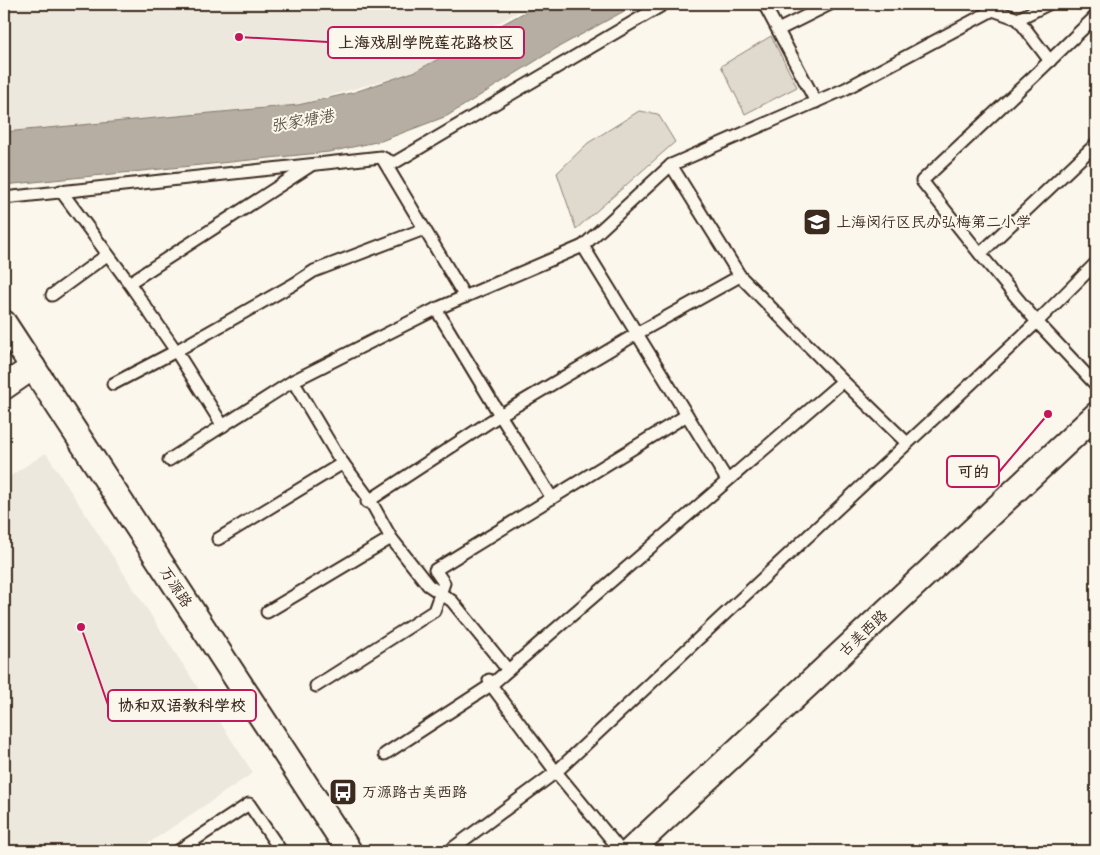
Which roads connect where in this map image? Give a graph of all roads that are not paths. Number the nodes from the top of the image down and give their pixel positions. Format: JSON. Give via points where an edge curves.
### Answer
{"nodes":[{"id":1,"x":664,"y":4,"type":"edge"},
{"id":2,"x":764,"y":4,"type":"edge"},
{"id":3,"x":830,"y":4,"type":"edge"},
{"id":4,"x":1048,"y":4,"type":"edge"},
{"id":5,"x":991,"y":7,"type":"edge"},
{"id":6,"x":1096,"y":16,"type":"edge"},
{"id":7,"x":1018,"y":19,"type":"junction"},
{"id":8,"x":778,"y":30,"type":"junction"},
{"id":9,"x":1050,"y":61,"type":"junction"},
{"id":10,"x":816,"y":102,"type":"junction"},
{"id":11,"x":1096,"y":144,"type":"edge"},
{"id":12,"x":381,"y":157,"type":"junction"},
{"id":13,"x":312,"y":164,"type":"junction"},
{"id":14,"x":671,"y":165,"type":"junction"},
{"id":15,"x":61,"y":191,"type":"junction"},
{"id":16,"x":4,"y":198,"type":"edge"},
{"id":17,"x":424,"y":229,"type":"junction"},
{"id":18,"x":583,"y":246,"type":"junction"},
{"id":19,"x":980,"y":254,"type":"junction"},
{"id":20,"x":107,"y":255,"type":"junction"},
{"id":21,"x":1096,"y":264,"type":"edge"},
{"id":22,"x":740,"y":276,"type":"junction"},
{"id":23,"x":129,"y":283,"type":"junction"},
{"id":24,"x":52,"y":294,"type":"dead end"},
{"id":25,"x":464,"y":297,"type":"junction"},
{"id":26,"x":436,"y":309,"type":"junction"},
{"id":27,"x":1037,"y":322,"type":"junction"},
{"id":28,"x":4,"y":323,"type":"edge"},
{"id":29,"x":638,"y":334,"type":"junction"},
{"id":30,"x":176,"y":351,"type":"junction"},
{"id":31,"x":32,"y":367,"type":"junction"},
{"id":32,"x":293,"y":381,"type":"junction"},
{"id":33,"x":842,"y":381,"type":"junction"},
{"id":34,"x":113,"y":384,"type":"dead end"},
{"id":35,"x":1096,"y":385,"type":"edge"},
{"id":36,"x":4,"y":387,"type":"edge"},
{"id":37,"x":1096,"y":414,"type":"edge"},
{"id":38,"x":500,"y":415,"type":"junction"},
{"id":39,"x":687,"y":415,"type":"junction"},
{"id":40,"x":223,"y":426,"type":"junction"},
{"id":41,"x":907,"y":444,"type":"junction"},
{"id":42,"x":169,"y":460,"type":"dead end"},
{"id":43,"x":343,"y":463,"type":"junction"},
{"id":44,"x":728,"y":480,"type":"junction"},
{"id":45,"x":552,"y":498,"type":"junction"},
{"id":46,"x":368,"y":501,"type":"junction"},
{"id":47,"x":218,"y":538,"type":"dead end"},
{"id":48,"x":390,"y":538,"type":"junction"},
{"id":49,"x":441,"y":593,"type":"junction"},
{"id":50,"x":267,"y":612,"type":"dead end"},
{"id":51,"x":508,"y":670,"type":"junction"},
{"id":52,"x":490,"y":682,"type":"junction"},
{"id":53,"x":316,"y":686,"type":"dead end"},
{"id":54,"x":385,"y":754,"type":"dead end"},
{"id":55,"x":556,"y":772,"type":"junction"},
{"id":56,"x":453,"y":848,"type":"dead end"},
{"id":57,"x":178,"y":851,"type":"edge"},
{"id":58,"x":281,"y":851,"type":"edge"},
{"id":59,"x":348,"y":851,"type":"edge"},
{"id":60,"x":621,"y":851,"type":"edge"},
{"id":61,"x":630,"y":851,"type":"edge"}],
"edges":[{"from":1,"to":12,"type":"lane","via":[[394,163]]},
{"from":2,"to":8,"type":"lane"},
{"from":3,"to":8,"type":"lane"},
{"from":4,"to":7,"type":"lane"},
{"from":5,"to":7,"type":"lane"},
{"from":5,"to":10,"type":"lane"},
{"from":6,"to":9,"type":"lane"},
{"from":7,"to":9,"type":"lane"},
{"from":8,"to":10,"type":"lane"},
{"from":9,"to":19,"type":"lane","via":[[922,181]]},
{"from":10,"to":14,"type":"lane"},
{"from":11,"to":19,"type":"lane"},
{"from":12,"to":13,"type":"lane"},
{"from":12,"to":17,"type":"lane"},
{"from":13,"to":15,"type":"lane"},
{"from":13,"to":23,"type":"lane"},
{"from":14,"to":18,"type":"lane"},
{"from":14,"to":22,"type":"lane"},
{"from":15,"to":16,"type":"lane"},
{"from":15,"to":20,"type":"lane"},
{"from":17,"to":25,"type":"lane"},
{"from":17,"to":30,"type":"lane","via":[[314,271]]},
{"from":18,"to":25,"type":"lane"},
{"from":18,"to":29,"type":"lane"},
{"from":19,"to":27,"type":"lane"},
{"from":20,"to":23,"type":"lane"},
{"from":20,"to":24,"type":"lane"},
{"from":21,"to":27,"type":"lane"},
{"from":22,"to":29,"type":"lane"},
{"from":22,"to":33,"type":"lane"},
{"from":23,"to":30,"type":"lane"},
{"from":25,"to":26,"type":"lane"},
{"from":26,"to":32,"type":"lane"},
{"from":26,"to":38,"type":"lane"},
{"from":27,"to":35,"type":"lane"},
{"from":27,"to":41,"type":"lane"},
{"from":28,"to":31,"type":"street","name":"万源路"},
{"from":29,"to":38,"type":"lane"},
{"from":29,"to":39,"type":"lane"},
{"from":30,"to":34,"type":"lane"},
{"from":30,"to":40,"type":"lane"},
{"from":31,"to":36,"type":"street"},
{"from":31,"to":59,"type":"street","name":"万源路"},
{"from":32,"to":40,"type":"lane"},
{"from":32,"to":43,"type":"lane"},
{"from":33,"to":41,"type":"lane"},
{"from":33,"to":44,"type":"lane"},
{"from":37,"to":61,"type":"street","name":"古美西路"},
{"from":38,"to":45,"type":"lane"},
{"from":38,"to":46,"type":"lane"},
{"from":39,"to":44,"type":"lane"},
{"from":39,"to":45,"type":"lane"},
{"from":40,"to":42,"type":"lane"},
{"from":41,"to":55,"type":"lane"},
{"from":43,"to":46,"type":"lane"},
{"from":43,"to":47,"type":"lane"},
{"from":44,"to":51,"type":"lane"},
{"from":45,"to":49,"type":"lane","via":[[435,570],[444,584]]},
{"from":46,"to":48,"type":"lane"},
{"from":48,"to":49,"type":"lane","via":[[428,585]]},
{"from":48,"to":50,"type":"lane"},
{"from":49,"to":51,"type":"lane","via":[[452,601]]},
{"from":49,"to":53,"type":"lane","via":[[434,611]]},
{"from":51,"to":52,"type":"lane"},
{"from":52,"to":54,"type":"lane"},
{"from":52,"to":55,"type":"lane"},
{"from":55,"to":56,"type":"lane"},
{"from":55,"to":60,"type":"lane"},
{"from":57,"to":58,"type":"lane","via":[[249,804]]}]}
